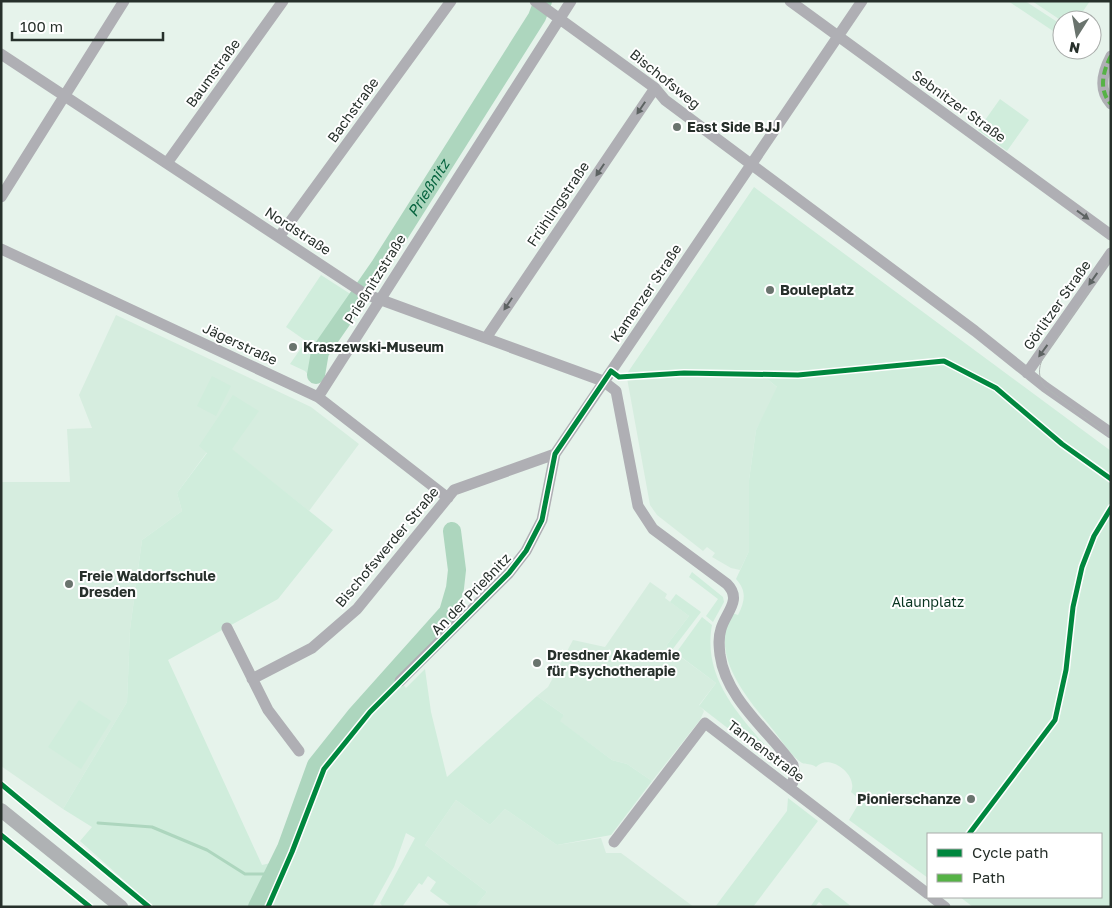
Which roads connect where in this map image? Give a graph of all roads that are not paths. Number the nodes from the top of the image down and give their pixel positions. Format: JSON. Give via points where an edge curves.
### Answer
{"nodes":[{"id":1,"x":124,"y":1,"type":"edge"},
{"id":2,"x":283,"y":1,"type":"edge"},
{"id":3,"x":451,"y":1,"type":"edge"},
{"id":4,"x":535,"y":1,"type":"edge"},
{"id":5,"x":571,"y":1,"type":"edge"},
{"id":6,"x":790,"y":1,"type":"edge"},
{"id":7,"x":862,"y":1,"type":"edge"},
{"id":8,"x":560,"y":19,"type":"junction"},
{"id":9,"x":838,"y":36,"type":"junction"},
{"id":10,"x":1,"y":54,"type":"edge"},
{"id":11,"x":1111,"y":56,"type":"edge"},
{"id":12,"x":656,"y":88,"type":"junction"},
{"id":13,"x":65,"y":98,"type":"junction"},
{"id":14,"x":1111,"y":104,"type":"edge"},
{"id":15,"x":167,"y":163,"type":"junction"},
{"id":16,"x":751,"y":165,"type":"junction"},
{"id":17,"x":1,"y":198,"type":"edge"},
{"id":18,"x":1111,"y":235,"type":"edge"},
{"id":19,"x":279,"y":237,"type":"junction"},
{"id":20,"x":1,"y":249,"type":"edge"},
{"id":21,"x":1111,"y":253,"type":"edge"},
{"id":22,"x":380,"y":299,"type":"junction"},
{"id":23,"x":486,"y":338,"type":"junction"},
{"id":24,"x":1027,"y":373,"type":"junction"},
{"id":25,"x":604,"y":381,"type":"junction"},
{"id":26,"x":318,"y":397,"type":"junction"},
{"id":27,"x":1111,"y":433,"type":"edge"},
{"id":28,"x":555,"y":454,"type":"junction"},
{"id":29,"x":448,"y":498,"type":"junction"},
{"id":30,"x":227,"y":628,"type":"dead end"},
{"id":31,"x":252,"y":679,"type":"junction"},
{"id":32,"x":400,"y":681,"type":"dead end"},
{"id":33,"x":298,"y":751,"type":"dead end"},
{"id":34,"x":790,"y":788,"type":"junction"},
{"id":35,"x":1,"y":810,"type":"edge"},
{"id":36,"x":614,"y":842,"type":"dead end"},
{"id":37,"x":927,"y":893,"type":"edge"},
{"id":38,"x":933,"y":898,"type":"edge"},
{"id":39,"x":121,"y":907,"type":"edge"},
{"id":40,"x":946,"y":907,"type":"edge"}],
"edges":[{"from":1,"to":13,"type":"street"},
{"from":2,"to":15,"type":"street","name":"Baumstraße"},
{"from":3,"to":19,"type":"street","name":"Bachstraße"},
{"from":4,"to":8,"type":"street","name":"Bischofsweg"},
{"from":5,"to":8,"type":"street","name":"Prießnitzstraße"},
{"from":6,"to":9,"type":"street","name":"Sebnitzer Straße"},
{"from":7,"to":9,"type":"street","name":"Kamenzer Straße"},
{"from":8,"to":12,"type":"street","name":"Bischofsweg"},
{"from":8,"to":22,"type":"street","name":"Prießnitzstraße"},
{"from":9,"to":16,"type":"street","name":"Kamenzer Straße"},
{"from":9,"to":18,"type":"street","name":"Sebnitzer Straße","one_way":true},
{"from":10,"to":13,"type":"street","name":"Nordstraße"},
{"from":11,"to":14,"type":"street","via":[[1102,86]]},
{"from":12,"to":16,"type":"street","name":"Bischofsweg","via":[[665,100]]},
{"from":12,"to":23,"type":"street","name":"Frühlingstraße","one_way":true},
{"from":13,"to":15,"type":"street","name":"Nordstraße"},
{"from":13,"to":17,"type":"street"},
{"from":15,"to":19,"type":"street","name":"Nordstraße"},
{"from":16,"to":24,"type":"street","name":"Bischofsweg","via":[[975,330]]},
{"from":16,"to":25,"type":"street","name":"Kamenzer Straße"},
{"from":19,"to":22,"type":"street","name":"Nordstraße","via":[[362,291]]},
{"from":20,"to":26,"type":"street","name":"Jägerstraße"},
{"from":21,"to":24,"type":"street","name":"Görlitzer Straße","one_way":true},
{"from":22,"to":23,"type":"street","name":"Nordstraße"},
{"from":22,"to":26,"type":"street","name":"Prießnitzstraße"},
{"from":23,"to":25,"type":"street","name":"Nordstraße"},
{"from":24,"to":27,"type":"street"},
{"from":25,"to":28,"type":"street","name":"Kamenzer Straße"},
{"from":25,"to":34,"type":"street","via":[[616,392],[638,506],[644,519],[727,584],[734,593],[734,604],[723,622],[719,641],[724,670],[734,692],[793,766],[795,773]]},
{"from":26,"to":29,"type":"street","name":"Jägerstraße"},
{"from":28,"to":29,"type":"street","name":"Bischofswerder Straße","via":[[454,490]]},
{"from":28,"to":32,"type":"street","name":"An der Prießnitz","via":[[542,520],[526,551],[509,573]]},
{"from":29,"to":31,"type":"street","name":"Bischofswerder Straße","via":[[357,610],[312,648]]},
{"from":30,"to":31,"type":"street"},
{"from":31,"to":33,"type":"street","via":[[268,710]]},
{"from":34,"to":36,"type":"street","name":"Tannenstraße","via":[[705,723]]},
{"from":34,"to":37,"type":"street","name":"Tannenstraße"},
{"from":35,"to":39,"type":"main road"},
{"from":38,"to":40,"type":"street"}]}
